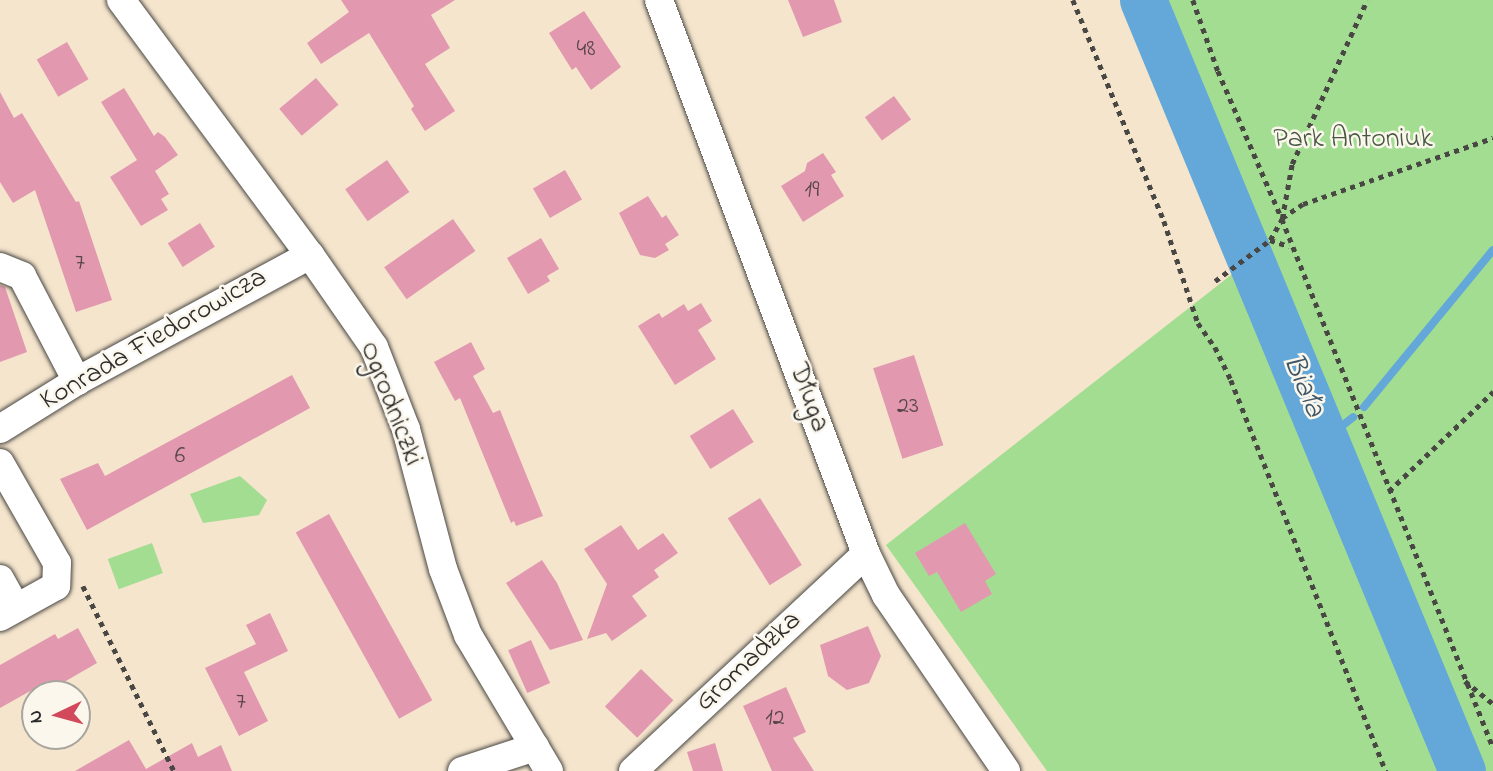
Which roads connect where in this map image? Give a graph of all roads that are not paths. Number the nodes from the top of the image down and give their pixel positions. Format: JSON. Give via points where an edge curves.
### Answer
{"nodes":[{"id":1,"x":121,"y":0,"type":"edge"},
{"id":2,"x":660,"y":0,"type":"edge"},
{"id":3,"x":310,"y":255,"type":"junction"},
{"id":4,"x":0,"y":267,"type":"edge"},
{"id":5,"x":77,"y":381,"type":"junction"},
{"id":6,"x":0,"y":429,"type":"edge"},
{"id":7,"x":0,"y":463,"type":"edge"},
{"id":8,"x":866,"y":554,"type":"junction"},
{"id":9,"x":0,"y":579,"type":"edge"},
{"id":10,"x":8,"y":613,"type":"edge"},
{"id":11,"x":535,"y":747,"type":"junction"},
{"id":12,"x":462,"y":771,"type":"edge"},
{"id":13,"x":550,"y":771,"type":"edge"},
{"id":14,"x":633,"y":771,"type":"edge"},
{"id":15,"x":1006,"y":771,"type":"edge"}],
"edges":[{"from":1,"to":3,"type":"street","name":"Ogrodniczki"},
{"from":2,"to":8,"type":"street","name":"Długa"},
{"from":3,"to":5,"type":"street","name":"Konrada Fiedorowicza"},
{"from":3,"to":11,"type":"street","name":"Ogrodniczki","via":[[374,347],[406,429],[443,569],[468,635]]},
{"from":4,"to":5,"type":"street","via":[[22,276]]},
{"from":5,"to":6,"type":"street","name":"Konrada Fiedorowicza"},
{"from":7,"to":10,"type":"street","via":[[57,563],[56,586]]},
{"from":8,"to":14,"type":"street","name":"Gromadzka"},
{"from":8,"to":15,"type":"street","name":"Długa","via":[[886,595]]},
{"from":9,"to":10,"type":"street"},
{"from":11,"to":12,"type":"street"},
{"from":11,"to":13,"type":"street","name":"Ogrodniczki"}]}
